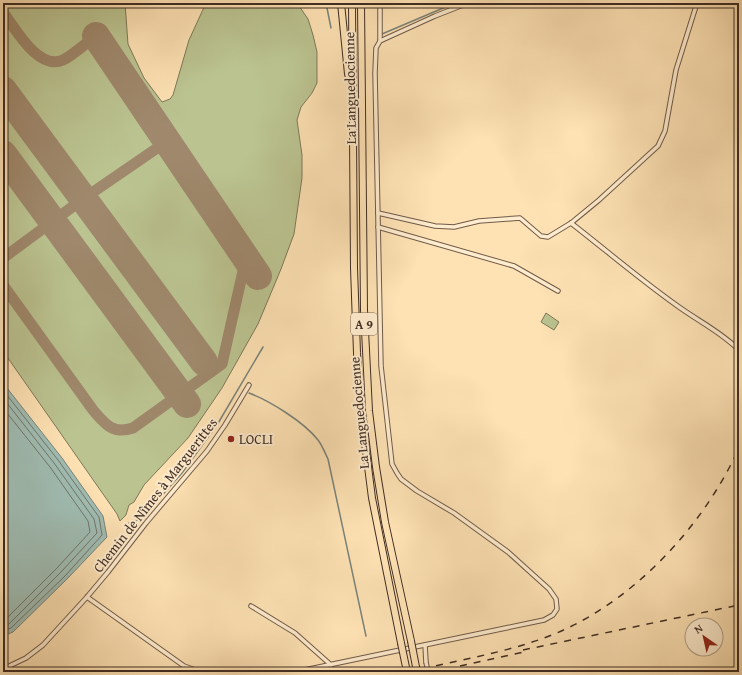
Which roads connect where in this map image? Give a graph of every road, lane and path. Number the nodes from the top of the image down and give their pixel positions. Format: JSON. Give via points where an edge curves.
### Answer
{"nodes":[{"id":1,"x":341,"y":3,"type":"edge"},
{"id":2,"x":352,"y":3,"type":"edge"},
{"id":3,"x":361,"y":3,"type":"edge"},
{"id":4,"x":380,"y":3,"type":"edge"},
{"id":5,"x":468,"y":3,"type":"edge"},
{"id":6,"x":697,"y":3,"type":"edge"},
{"id":7,"x":380,"y":41,"type":"junction"},
{"id":8,"x":353,"y":88,"type":"junction"},
{"id":9,"x":378,"y":213,"type":"junction"},
{"id":10,"x":571,"y":223,"type":"junction"},
{"id":11,"x":378,"y":227,"type":"junction"},
{"id":12,"x":558,"y":291,"type":"dead end"},
{"id":13,"x":739,"y":350,"type":"edge"},
{"id":14,"x":249,"y":385,"type":"dead end"},
{"id":15,"x":87,"y":596,"type":"junction"},
{"id":16,"x":251,"y":606,"type":"dead end"},
{"id":17,"x":425,"y":645,"type":"junction"},
{"id":18,"x":331,"y":665,"type":"junction"},
{"id":19,"x":3,"y":669,"type":"edge"},
{"id":20,"x":201,"y":672,"type":"edge"},
{"id":21,"x":295,"y":672,"type":"edge"},
{"id":22,"x":407,"y":672,"type":"edge"},
{"id":23,"x":417,"y":672,"type":"edge"},
{"id":24,"x":428,"y":672,"type":"edge"}],
"edges":[{"from":1,"to":8,"type":"highway","via":[[348,74]]},
{"from":2,"to":8,"type":"highway","name":"La Languedocienne","number":"A 9"},
{"from":3,"to":23,"type":"highway","name":"La Languedocienne","number":"A 9","bridge":true,"via":[[364,296],[368,404],[385,522]]},
{"from":4,"to":7,"type":"street"},
{"from":5,"to":7,"type":"street"},
{"from":6,"to":10,"type":"street","via":[[676,70],[666,131],[658,146]]},
{"from":7,"to":9,"type":"street","via":[[376,48],[375,61]]},
{"from":8,"to":22,"type":"highway","name":"La Languedocienne","number":"A 9","bridge":true,"via":[[354,268],[360,412],[372,498]]},
{"from":9,"to":10,"type":"street","via":[[435,226],[454,227],[479,221],[520,218],[541,236],[548,237]]},
{"from":9,"to":11,"type":"street"},
{"from":10,"to":13,"type":"street","via":[[680,308],[714,329]]},
{"from":11,"to":12,"type":"street","via":[[514,266]]},
{"from":11,"to":17,"type":"street","via":[[381,366],[392,464],[396,473],[401,480],[454,513],[508,552],[550,589],[556,599],[557,609],[544,620]]},
{"from":14,"to":15,"type":"street","name":"Chemin de Nîmes à Marguerittes","via":[[207,451]]},
{"from":15,"to":19,"type":"street","name":"Chemin de Nîmes à Marguerittes","via":[[43,645],[26,658]]},
{"from":15,"to":20,"type":"street","via":[[184,666]]},
{"from":16,"to":18,"type":"street","via":[[295,633]]},
{"from":17,"to":18,"type":"street"},
{"from":17,"to":24,"type":"street","bridge":true},
{"from":18,"to":21,"type":"street"}]}
